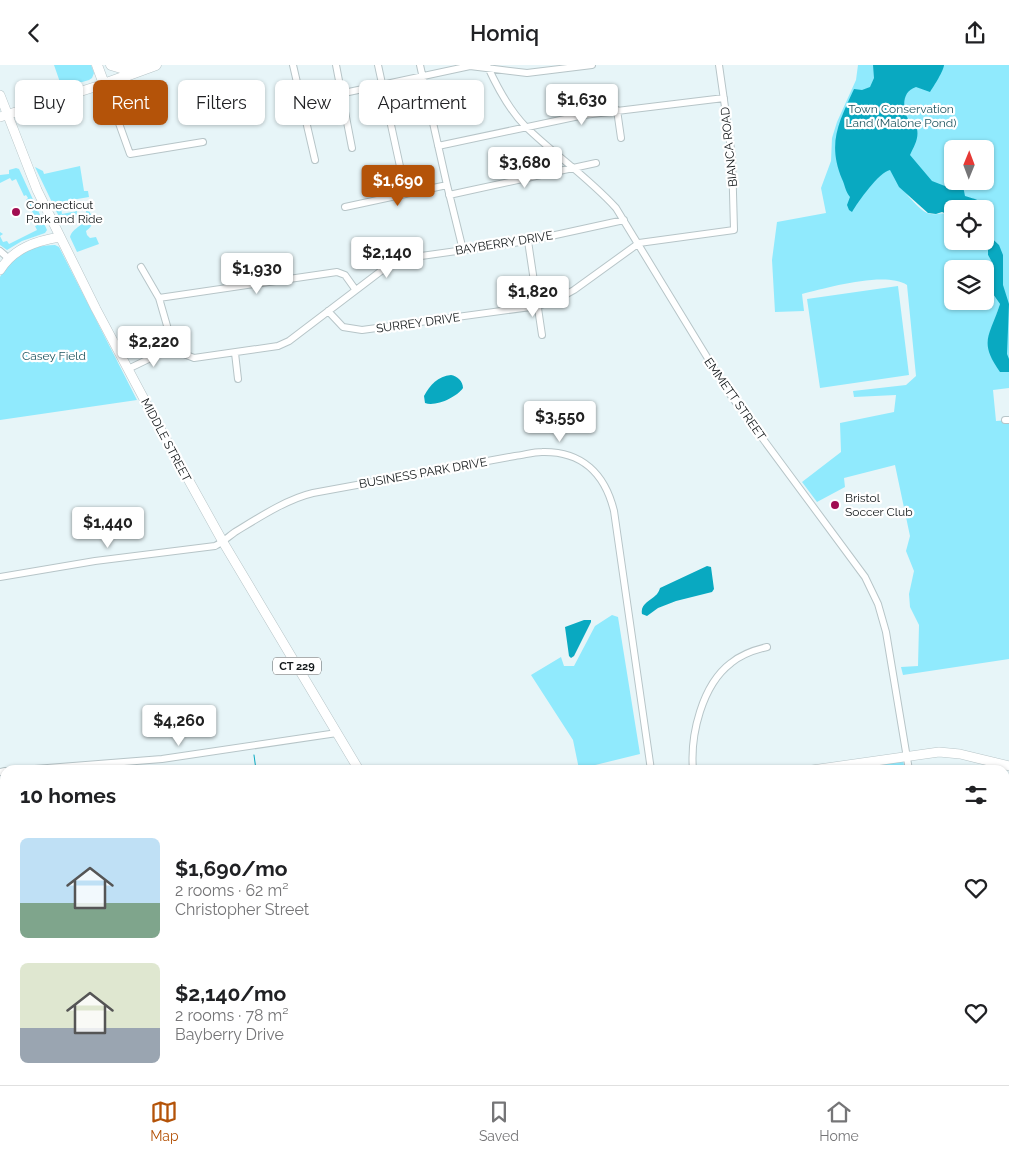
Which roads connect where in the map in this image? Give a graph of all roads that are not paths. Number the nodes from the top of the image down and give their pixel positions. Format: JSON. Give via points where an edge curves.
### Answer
{"nodes":[{"id":1,"x":97,"y":65,"type":"edge"},
{"id":2,"x":111,"y":65,"type":"edge"},
{"id":3,"x":154,"y":65,"type":"edge"},
{"id":4,"x":293,"y":65,"type":"edge"},
{"id":5,"x":336,"y":65,"type":"edge"},
{"id":6,"x":378,"y":65,"type":"edge"},
{"id":7,"x":420,"y":65,"type":"edge"},
{"id":8,"x":592,"y":65,"type":"edge"},
{"id":9,"x":719,"y":65,"type":"edge"},
{"id":10,"x":488,"y":66,"type":"edge"},
{"id":11,"x":422,"y":75,"type":"junction"},
{"id":12,"x":103,"y":80,"type":"edge"},
{"id":13,"x":115,"y":80,"type":"edge"},
{"id":14,"x":297,"y":80,"type":"edge"},
{"id":15,"x":339,"y":80,"type":"edge"},
{"id":16,"x":381,"y":80,"type":"edge"},
{"id":17,"x":400,"y":80,"type":"edge"},
{"id":18,"x":93,"y":88,"type":"edge"},
{"id":19,"x":0,"y":95,"type":"edge"},
{"id":20,"x":724,"y":98,"type":"junction"},
{"id":21,"x":617,"y":110,"type":"junction"},
{"id":22,"x":4,"y":116,"type":"edge"},
{"id":23,"x":119,"y":125,"type":"edge"},
{"id":24,"x":307,"y":125,"type":"edge"},
{"id":25,"x":347,"y":125,"type":"edge"},
{"id":26,"x":391,"y":125,"type":"edge"},
{"id":27,"x":526,"y":127,"type":"junction"},
{"id":28,"x":621,"y":138,"type":"dead end"},
{"id":29,"x":204,"y":142,"type":"dead end"},
{"id":30,"x":438,"y":146,"type":"junction"},
{"id":31,"x":352,"y":148,"type":"dead end"},
{"id":32,"x":315,"y":160,"type":"dead end"},
{"id":33,"x":596,"y":163,"type":"dead end"},
{"id":34,"x":574,"y":168,"type":"junction"},
{"id":35,"x":446,"y":185,"type":"junction"},
{"id":36,"x":406,"y":195,"type":"junction"},
{"id":37,"x":449,"y":195,"type":"junction"},
{"id":38,"x":345,"y":207,"type":"dead end"},
{"id":39,"x":624,"y":220,"type":"junction"},
{"id":40,"x":734,"y":230,"type":"joint"},
{"id":41,"x":60,"y":237,"type":"junction"},
{"id":42,"x":528,"y":241,"type":"junction"},
{"id":43,"x":639,"y":243,"type":"junction"},
{"id":44,"x":463,"y":250,"type":"junction"},
{"id":45,"x":0,"y":251,"type":"edge"},
{"id":46,"x":8,"y":258,"type":"junction"},
{"id":47,"x":141,"y":267,"type":"dead end"},
{"id":48,"x":0,"y":269,"type":"edge"},
{"id":49,"x":356,"y":289,"type":"junction"},
{"id":50,"x":159,"y":298,"type":"junction"},
{"id":51,"x":538,"y":306,"type":"junction"},
{"id":52,"x":328,"y":311,"type":"junction"},
{"id":53,"x":542,"y":335,"type":"dead end"},
{"id":54,"x":174,"y":350,"type":"junction"},
{"id":55,"x":235,"y":353,"type":"junction"},
{"id":56,"x":128,"y":369,"type":"junction"},
{"id":57,"x":238,"y":379,"type":"dead end"},
{"id":58,"x":223,"y":542,"type":"junction"},
{"id":59,"x":0,"y":577,"type":"edge"},
{"id":60,"x":767,"y":647,"type":"dead end"},
{"id":61,"x":337,"y":733,"type":"junction"},
{"id":62,"x":907,"y":756,"type":"junction"},
{"id":63,"x":86,"y":765,"type":"edge"},
{"id":64,"x":356,"y":765,"type":"edge"},
{"id":65,"x":650,"y":765,"type":"edge"},
{"id":66,"x":693,"y":765,"type":"edge"},
{"id":67,"x":846,"y":765,"type":"edge"},
{"id":68,"x":908,"y":765,"type":"edge"},
{"id":69,"x":1005,"y":765,"type":"edge"}],
"edges":[{"from":1,"to":12,"type":"highway"},
{"from":2,"to":3,"type":"highway","via":[[128,68]]},
{"from":3,"to":13,"type":"highway"},
{"from":4,"to":14,"type":"street"},
{"from":5,"to":15,"type":"street"},
{"from":6,"to":16,"type":"street"},
{"from":7,"to":11,"type":"street"},
{"from":8,"to":10,"type":"street","via":[[528,73]]},
{"from":9,"to":20,"type":"street","name":"BIANCA ROAD"},
{"from":10,"to":11,"type":"street"},
{"from":10,"to":27,"type":"street","name":"EMMETT STREET","via":[[511,108]]},
{"from":11,"to":17,"type":"street"},
{"from":11,"to":30,"type":"street"},
{"from":18,"to":22,"type":"main road"},
{"from":19,"to":22,"type":"main road","name":"MIDDLE STREET","number":"CT 229"},
{"from":20,"to":21,"type":"street"},
{"from":20,"to":40,"type":"street","name":"BIANCA ROAD","via":[[732,156]]},
{"from":21,"to":27,"type":"street"},
{"from":21,"to":28,"type":"street"},
{"from":22,"to":41,"type":"main road","name":"MIDDLE STREET","number":"CT 229"},
{"from":23,"to":29,"type":"street","via":[[130,154]]},
{"from":24,"to":32,"type":"street"},
{"from":25,"to":31,"type":"street"},
{"from":26,"to":36,"type":"street"},
{"from":27,"to":30,"type":"street"},
{"from":27,"to":34,"type":"street","name":"EMMETT STREET"},
{"from":30,"to":35,"type":"street"},
{"from":33,"to":34,"type":"street"},
{"from":34,"to":37,"type":"street"},
{"from":34,"to":39,"type":"street","name":"EMMETT STREET","via":[[607,198]]},
{"from":35,"to":36,"type":"street"},
{"from":35,"to":37,"type":"street"},
{"from":36,"to":38,"type":"street"},
{"from":37,"to":44,"type":"street"},
{"from":39,"to":42,"type":"street","name":"BAYBERRY DRIVE"},
{"from":39,"to":43,"type":"street","name":"EMMETT STREET"},
{"from":40,"to":43,"type":"street","name":"SURREY DRIVE"},
{"from":41,"to":46,"type":"main road","via":[[27,245]]},
{"from":41,"to":56,"type":"main road","name":"MIDDLE STREET","number":"CT 229"},
{"from":42,"to":44,"type":"street","name":"BAYBERRY DRIVE"},
{"from":42,"to":51,"type":"street"},
{"from":43,"to":51,"type":"street","name":"SURREY DRIVE","via":[[574,290]]},
{"from":43,"to":62,"type":"street","name":"EMMETT STREET","via":[[729,393],[865,577],[878,604],[886,632]]},
{"from":44,"to":49,"type":"street","name":"BAYBERRY DRIVE","via":[[395,262]]},
{"from":45,"to":46,"type":"street"},
{"from":46,"to":48,"type":"main road"},
{"from":47,"to":50,"type":"street"},
{"from":49,"to":50,"type":"street","via":[[345,275],[337,273]]},
{"from":49,"to":52,"type":"street","name":"BAYBERRY DRIVE"},
{"from":50,"to":54,"type":"street"},
{"from":51,"to":52,"type":"street","name":"SURREY DRIVE","via":[[362,330],[343,327]]},
{"from":51,"to":53,"type":"street"},
{"from":52,"to":55,"type":"street","name":"BAYBERRY DRIVE","via":[[278,346]]},
{"from":54,"to":55,"type":"street","name":"BAYBERRY DRIVE","via":[[194,358]]},
{"from":54,"to":56,"type":"street"},
{"from":55,"to":57,"type":"street"},
{"from":56,"to":58,"type":"main road","name":"MIDDLE STREET","number":"CT 229"},
{"from":58,"to":59,"type":"street","via":[[215,546]]},
{"from":58,"to":61,"type":"main road","name":"MIDDLE STREET","number":"CT 229"},
{"from":58,"to":65,"type":"street","name":"BUSINESS PARK DRIVE","via":[[307,494],[543,452],[580,460],[604,483],[614,511]]},
{"from":60,"to":66,"type":"street","via":[[750,651],[730,663],[710,689],[701,708],[693,741]]},
{"from":61,"to":63,"type":"street","via":[[162,759]]},
{"from":61,"to":64,"type":"main road","name":"MIDDLE STREET","number":"CT 229"},
{"from":62,"to":67,"type":"main road"},
{"from":62,"to":68,"type":"street","name":"EMMETT STREET"},
{"from":62,"to":69,"type":"main road","via":[[949,752]]}]}
